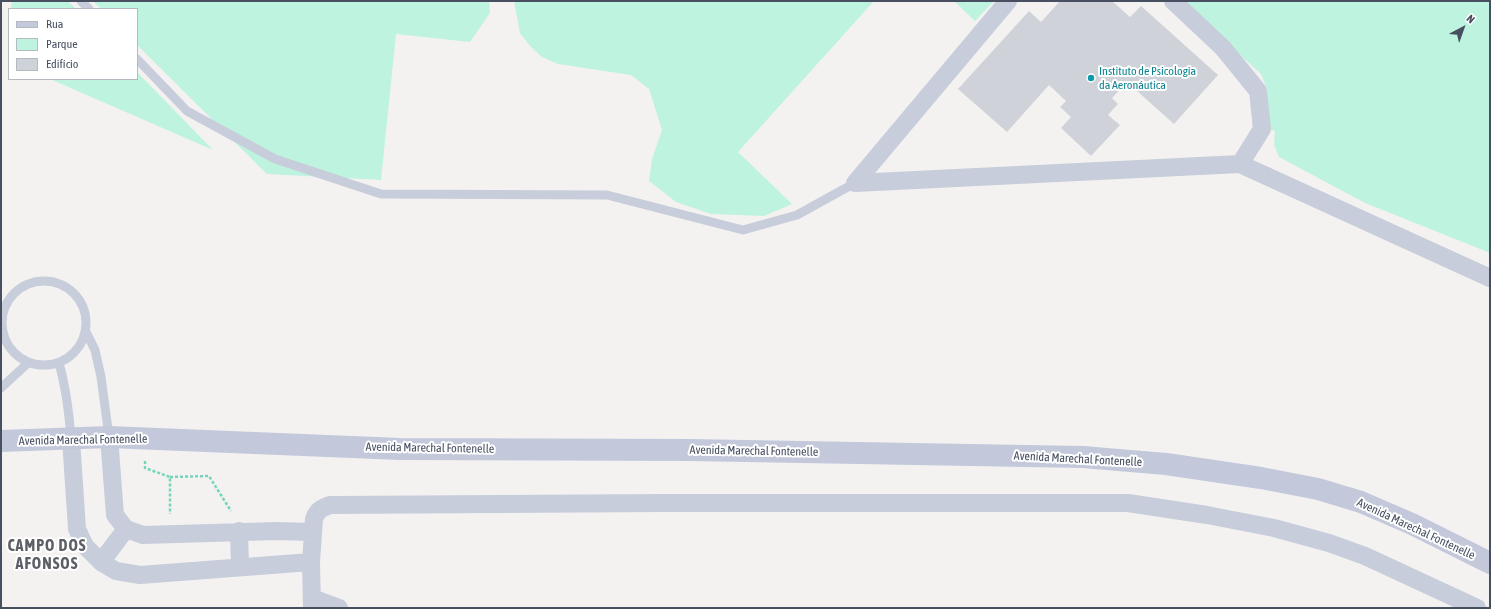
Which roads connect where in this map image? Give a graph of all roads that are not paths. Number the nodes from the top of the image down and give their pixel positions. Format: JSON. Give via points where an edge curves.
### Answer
{"nodes":[{"id":1,"x":1008,"y":1,"type":"edge"},
{"id":2,"x":1173,"y":1,"type":"edge"},
{"id":3,"x":138,"y":60,"type":"edge"},
{"id":4,"x":1240,"y":164,"type":"junction"},
{"id":5,"x":855,"y":183,"type":"junction"},
{"id":6,"x":1490,"y":278,"type":"edge"},
{"id":7,"x":86,"y":332,"type":"junction"},
{"id":8,"x":2,"y":335,"type":"edge"},
{"id":9,"x":29,"y":362,"type":"junction"},
{"id":10,"x":59,"y":363,"type":"junction"},
{"id":11,"x":1,"y":388,"type":"edge"},
{"id":12,"x":109,"y":437,"type":"junction"},
{"id":13,"x":71,"y":439,"type":"junction"},
{"id":14,"x":1,"y":441,"type":"edge"},
{"id":15,"x":313,"y":526,"type":"junction"},
{"id":16,"x":126,"y":529,"type":"junction"},
{"id":17,"x":239,"y":532,"type":"junction"},
{"id":18,"x":101,"y":562,"type":"junction"},
{"id":19,"x":311,"y":562,"type":"junction"},
{"id":20,"x":1490,"y":563,"type":"edge"},
{"id":21,"x":240,"y":568,"type":"junction"},
{"id":22,"x":312,"y":603,"type":"edge"},
{"id":23,"x":339,"y":608,"type":"edge"},
{"id":24,"x":1477,"y":608,"type":"edge"}],
"edges":[{"from":1,"to":5,"type":"street"},
{"from":2,"to":4,"type":"street","via":[[1223,48],[1258,91],[1262,129]]},
{"from":3,"to":5,"type":"lane","via":[[187,111],[275,159],[381,194],[607,195],[743,230],[797,215]]},
{"from":4,"to":5,"type":"street"},
{"from":4,"to":6,"type":"street"},
{"from":7,"to":8,"type":"lane","via":[[86,318],[82,305],[74,293],[62,285],[35,282],[12,296],[5,308]]},
{"from":7,"to":10,"type":"lane","via":[[81,345],[71,356]]},
{"from":7,"to":12,"type":"lane","via":[[95,350],[101,377]]},
{"from":8,"to":9,"type":"lane","via":[[18,356]]},
{"from":9,"to":10,"type":"lane","via":[[44,366]]},
{"from":9,"to":11,"type":"lane"},
{"from":10,"to":13,"type":"lane","via":[[65,385]]},
{"from":12,"to":13,"type":"main road","name":"Avenida Marechal Fontenelle"},
{"from":12,"to":16,"type":"street","via":[[115,515]]},
{"from":12,"to":20,"type":"main road","name":"Avenida Marechal Fontenelle","via":[[400,449],[689,450],[1075,457],[1166,464],[1268,479],[1318,489],[1361,502]]},
{"from":13,"to":14,"type":"main road","name":"Avenida Marechal Fontenelle"},
{"from":13,"to":18,"type":"street","via":[[77,529],[85,546]]},
{"from":15,"to":17,"type":"street","via":[[277,531]]},
{"from":15,"to":19,"type":"street"},
{"from":15,"to":24,"type":"street","via":[[316,513],[330,505],[1128,503],[1274,528],[1329,543],[1365,556]]},
{"from":16,"to":17,"type":"street","via":[[143,535]]},
{"from":16,"to":18,"type":"street"},
{"from":17,"to":21,"type":"street"},
{"from":18,"to":21,"type":"street","via":[[116,571],[140,575]]},
{"from":19,"to":21,"type":"street"},
{"from":19,"to":22,"type":"street"},
{"from":22,"to":23,"type":"street"}]}
